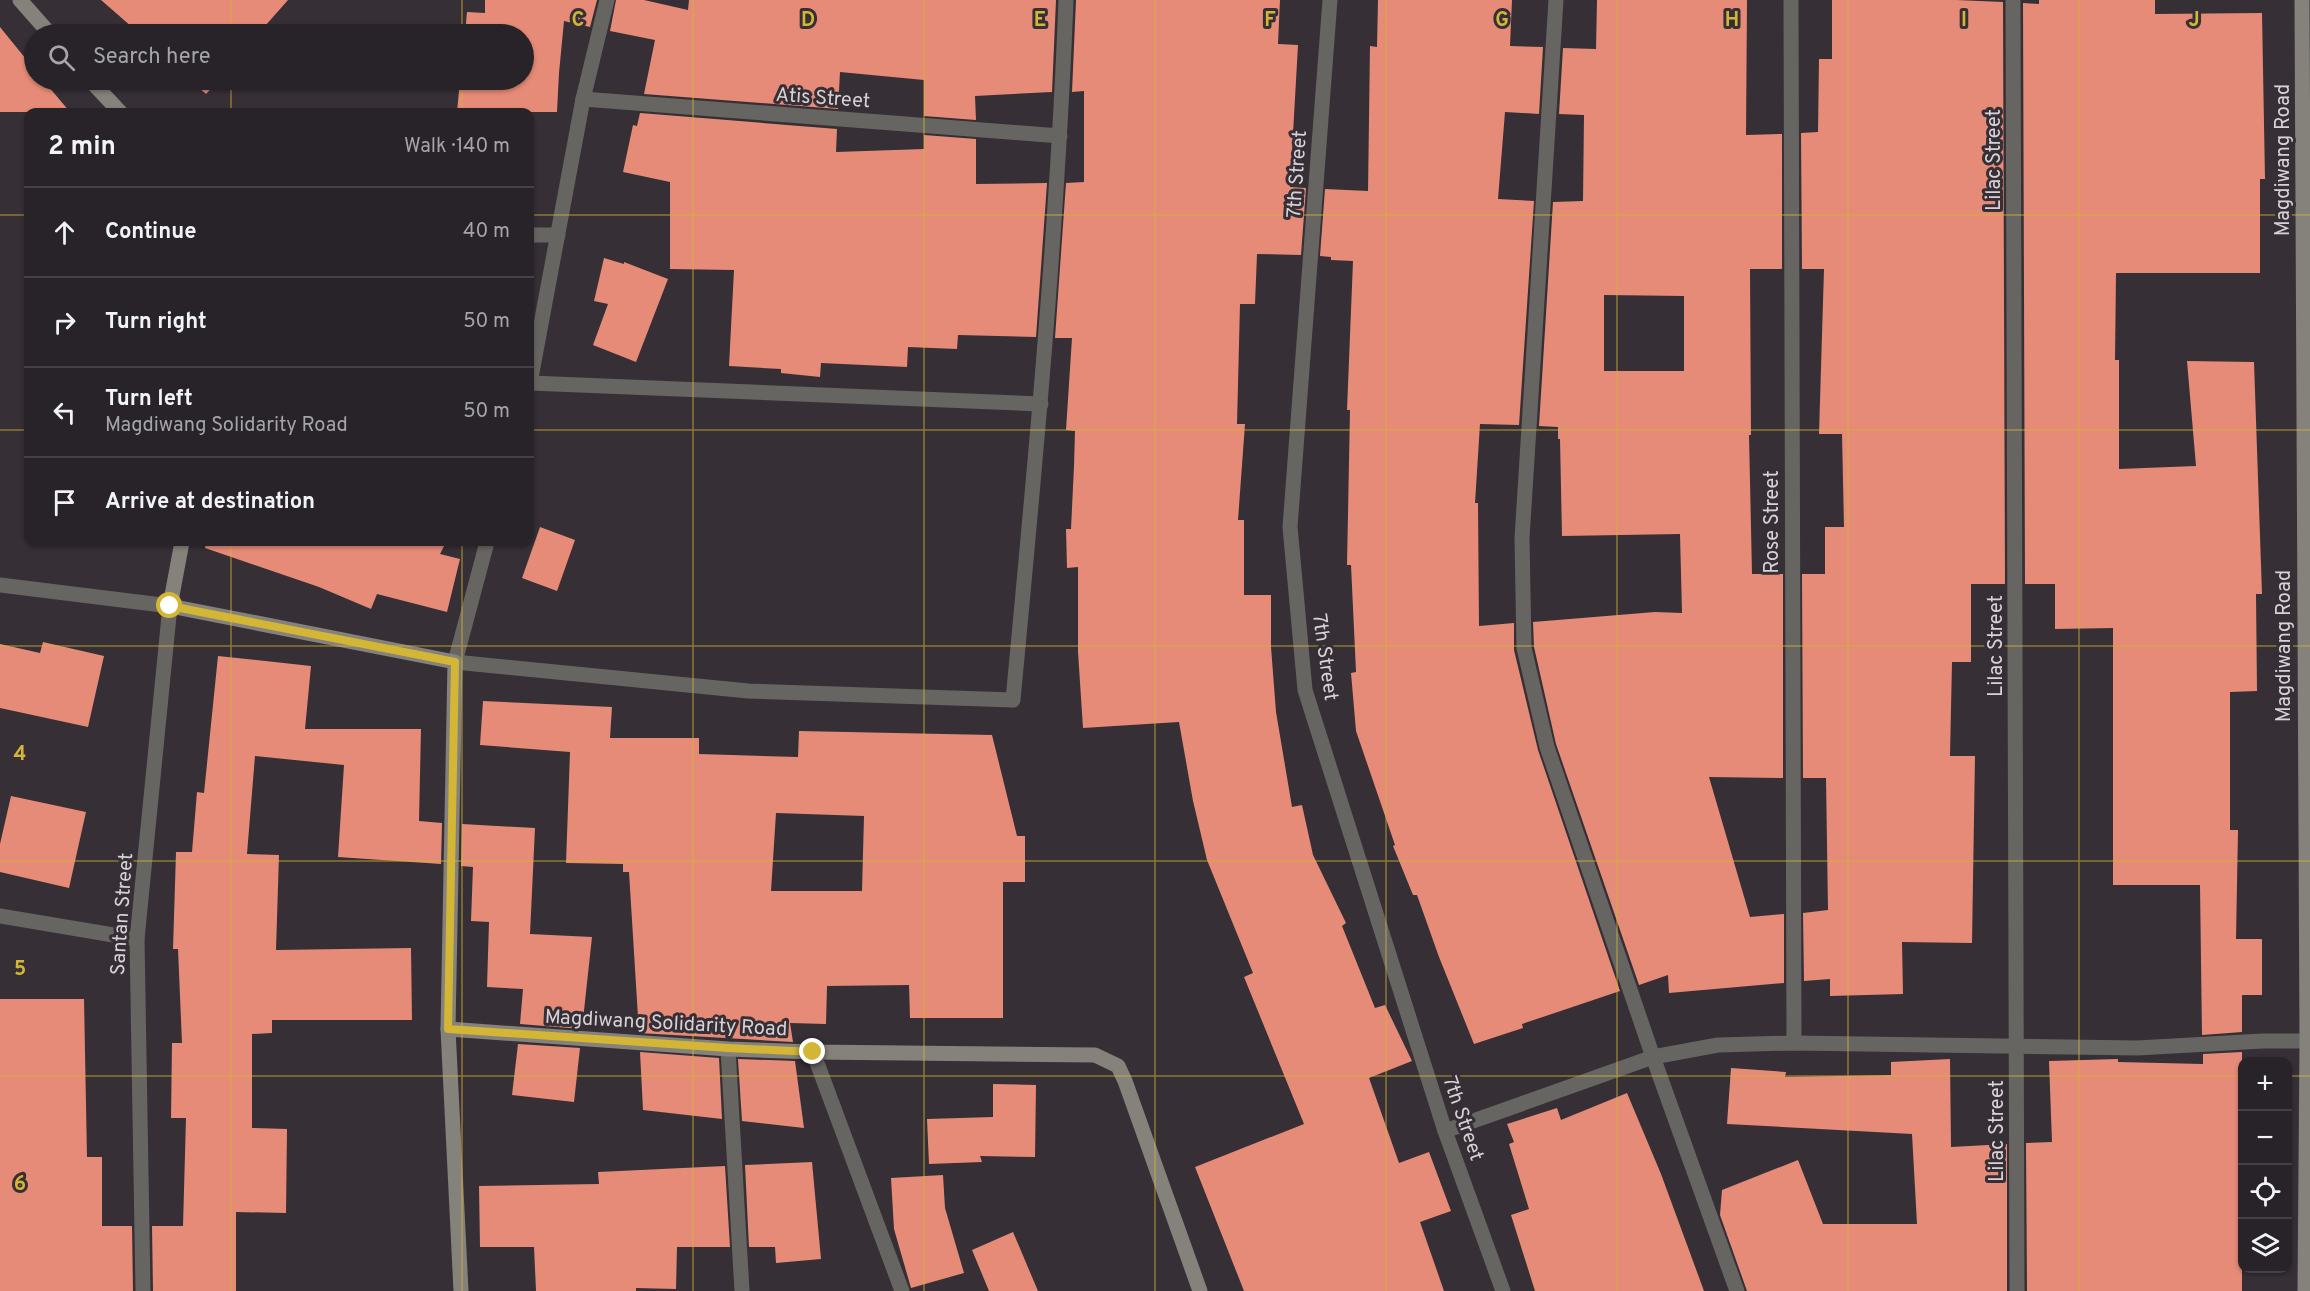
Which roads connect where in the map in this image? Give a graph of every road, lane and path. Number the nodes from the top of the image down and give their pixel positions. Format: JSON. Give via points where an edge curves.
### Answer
{"nodes":[{"id":1,"x":20,"y":0,"type":"edge"},
{"id":2,"x":607,"y":0,"type":"edge"},
{"id":3,"x":1066,"y":0,"type":"edge"},
{"id":4,"x":1330,"y":0,"type":"edge"},
{"id":5,"x":1556,"y":0,"type":"edge"},
{"id":6,"x":1791,"y":0,"type":"edge"},
{"id":7,"x":2013,"y":0,"type":"edge"},
{"id":8,"x":2302,"y":0,"type":"edge"},
{"id":9,"x":41,"y":24,"type":"edge"},
{"id":10,"x":99,"y":90,"type":"edge"},
{"id":11,"x":583,"y":99,"type":"junction"},
{"id":12,"x":116,"y":108,"type":"edge"},
{"id":13,"x":1060,"y":136,"type":"junction"},
{"id":14,"x":534,"y":235,"type":"edge"},
{"id":15,"x":558,"y":235,"type":"junction"},
{"id":16,"x":534,"y":362,"type":"edge"},
{"id":17,"x":534,"y":383,"type":"edge"},
{"id":18,"x":1041,"y":404,"type":"junction"},
{"id":19,"x":181,"y":546,"type":"edge"},
{"id":20,"x":486,"y":546,"type":"edge"},
{"id":21,"x":0,"y":585,"type":"edge"},
{"id":22,"x":170,"y":606,"type":"junction"},
{"id":23,"x":455,"y":662,"type":"junction"},
{"id":24,"x":0,"y":916,"type":"edge"},
{"id":25,"x":137,"y":939,"type":"junction"},
{"id":26,"x":448,"y":1029,"type":"junction"},
{"id":27,"x":2308,"y":1041,"type":"edge"},
{"id":28,"x":1794,"y":1043,"type":"junction"},
{"id":29,"x":2018,"y":1046,"type":"junction"},
{"id":30,"x":728,"y":1048,"type":"junction"},
{"id":31,"x":813,"y":1052,"type":"junction"},
{"id":32,"x":1653,"y":1057,"type":"junction"},
{"id":33,"x":1445,"y":1131,"type":"junction"},
{"id":34,"x":142,"y":1291,"type":"edge"},
{"id":35,"x":461,"y":1291,"type":"edge"},
{"id":36,"x":741,"y":1291,"type":"edge"},
{"id":37,"x":902,"y":1291,"type":"edge"},
{"id":38,"x":1200,"y":1291,"type":"edge"},
{"id":39,"x":1503,"y":1291,"type":"edge"},
{"id":40,"x":1737,"y":1291,"type":"edge"},
{"id":41,"x":2017,"y":1291,"type":"edge"},
{"id":42,"x":2305,"y":1291,"type":"edge"}],
"edges":[{"from":1,"to":9,"type":"street"},
{"from":2,"to":11,"type":"street"},
{"from":3,"to":13,"type":"street"},
{"from":4,"to":33,"type":"street","name":"7th Street","via":[[1290,526],[1305,690]]},
{"from":5,"to":32,"type":"street","via":[[1522,538],[1524,648],[1546,747]]},
{"from":6,"to":28,"type":"street","name":"Rose Street"},
{"from":7,"to":29,"type":"street","name":"Lilac Street"},
{"from":8,"to":27,"type":"street","name":"Magdiwang Road"},
{"from":10,"to":12,"type":"street"},
{"from":11,"to":13,"type":"street","name":"Atis Street"},
{"from":11,"to":15,"type":"street"},
{"from":13,"to":18,"type":"street"},
{"from":14,"to":15,"type":"street"},
{"from":15,"to":16,"type":"street"},
{"from":17,"to":18,"type":"street"},
{"from":18,"to":23,"type":"street","via":[[1013,700],[748,691]]},
{"from":19,"to":22,"type":"street","name":"Santan Street"},
{"from":20,"to":23,"type":"street"},
{"from":21,"to":22,"type":"street"},
{"from":22,"to":23,"type":"street"},
{"from":22,"to":25,"type":"street","name":"Santan Street"},
{"from":23,"to":26,"type":"street"},
{"from":24,"to":25,"type":"street"},
{"from":25,"to":34,"type":"street","name":"Santan Street"},
{"from":26,"to":30,"type":"street","name":"Magdiwang Solidarity Road"},
{"from":26,"to":35,"type":"street"},
{"from":27,"to":29,"type":"street","via":[[2137,1048]]},
{"from":27,"to":42,"type":"street","name":"Magdiwang Road"},
{"from":28,"to":29,"type":"street"},
{"from":28,"to":32,"type":"street","via":[[1718,1045]]},
{"from":29,"to":41,"type":"street","name":"Lilac Street"},
{"from":30,"to":31,"type":"street","name":"Magdiwang Solidarity Road"},
{"from":30,"to":36,"type":"street"},
{"from":31,"to":37,"type":"street"},
{"from":31,"to":38,"type":"street","name":"Magdiwang Solidarity Road","via":[[1095,1055],[1118,1066]]},
{"from":32,"to":33,"type":"street"},
{"from":32,"to":40,"type":"street"},
{"from":33,"to":39,"type":"street","name":"7th Street"}]}
